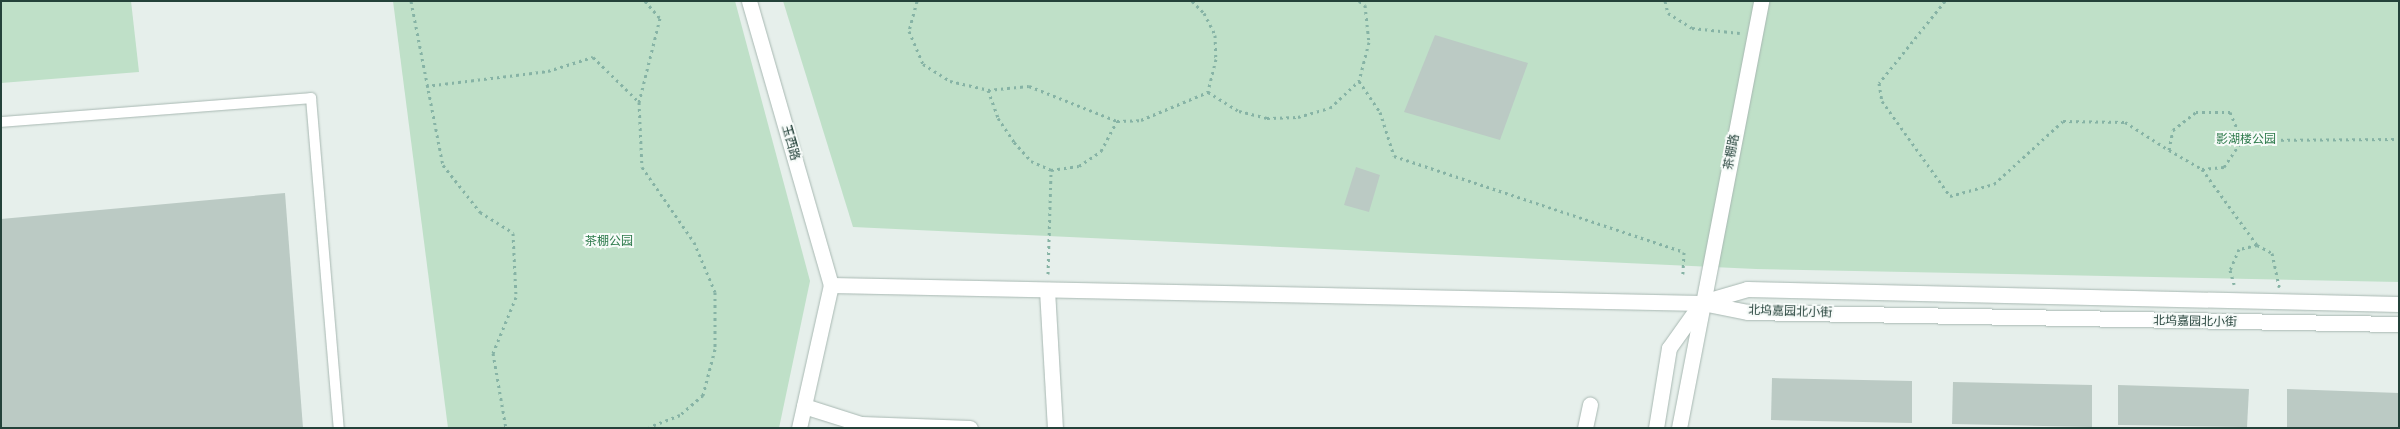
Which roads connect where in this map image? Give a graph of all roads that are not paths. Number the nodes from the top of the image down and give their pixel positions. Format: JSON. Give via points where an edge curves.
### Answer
{"nodes":[{"id":1,"x":748,"y":1,"type":"edge"},
{"id":2,"x":1761,"y":1,"type":"edge"},
{"id":3,"x":1,"y":122,"type":"edge"},
{"id":4,"x":831,"y":285,"type":"junction"},
{"id":5,"x":1047,"y":290,"type":"junction"},
{"id":6,"x":1702,"y":303,"type":"junction"},
{"id":7,"x":2399,"y":304,"type":"edge"},
{"id":8,"x":2399,"y":324,"type":"edge"},
{"id":9,"x":1590,"y":404,"type":"dead end"},
{"id":10,"x":804,"y":406,"type":"junction"},
{"id":11,"x":339,"y":428,"type":"edge"},
{"id":12,"x":799,"y":428,"type":"edge"},
{"id":13,"x":970,"y":428,"type":"edge"},
{"id":14,"x":1055,"y":428,"type":"edge"},
{"id":15,"x":1585,"y":428,"type":"edge"},
{"id":16,"x":1656,"y":428,"type":"edge"},
{"id":17,"x":1679,"y":428,"type":"edge"}],
"edges":[{"from":1,"to":4,"type":"street","name":"玉西路"},
{"from":2,"to":6,"type":"street","name":"茶棚路"},
{"from":3,"to":11,"type":"lane","via":[[311,98]]},
{"from":4,"to":5,"type":"street"},
{"from":4,"to":10,"type":"street"},
{"from":5,"to":6,"type":"street"},
{"from":5,"to":14,"type":"street"},
{"from":6,"to":7,"type":"street","name":"北坞嘉园北小街","via":[[1747,289]]},
{"from":6,"to":8,"type":"street","name":"北坞嘉园北小街","via":[[1748,312]]},
{"from":6,"to":16,"type":"street","name":"茶棚路","via":[[1669,348]]},
{"from":6,"to":17,"type":"street","name":"茶棚路"},
{"from":9,"to":15,"type":"street"},
{"from":10,"to":12,"type":"street"},
{"from":10,"to":13,"type":"street","via":[[861,424]]}]}
